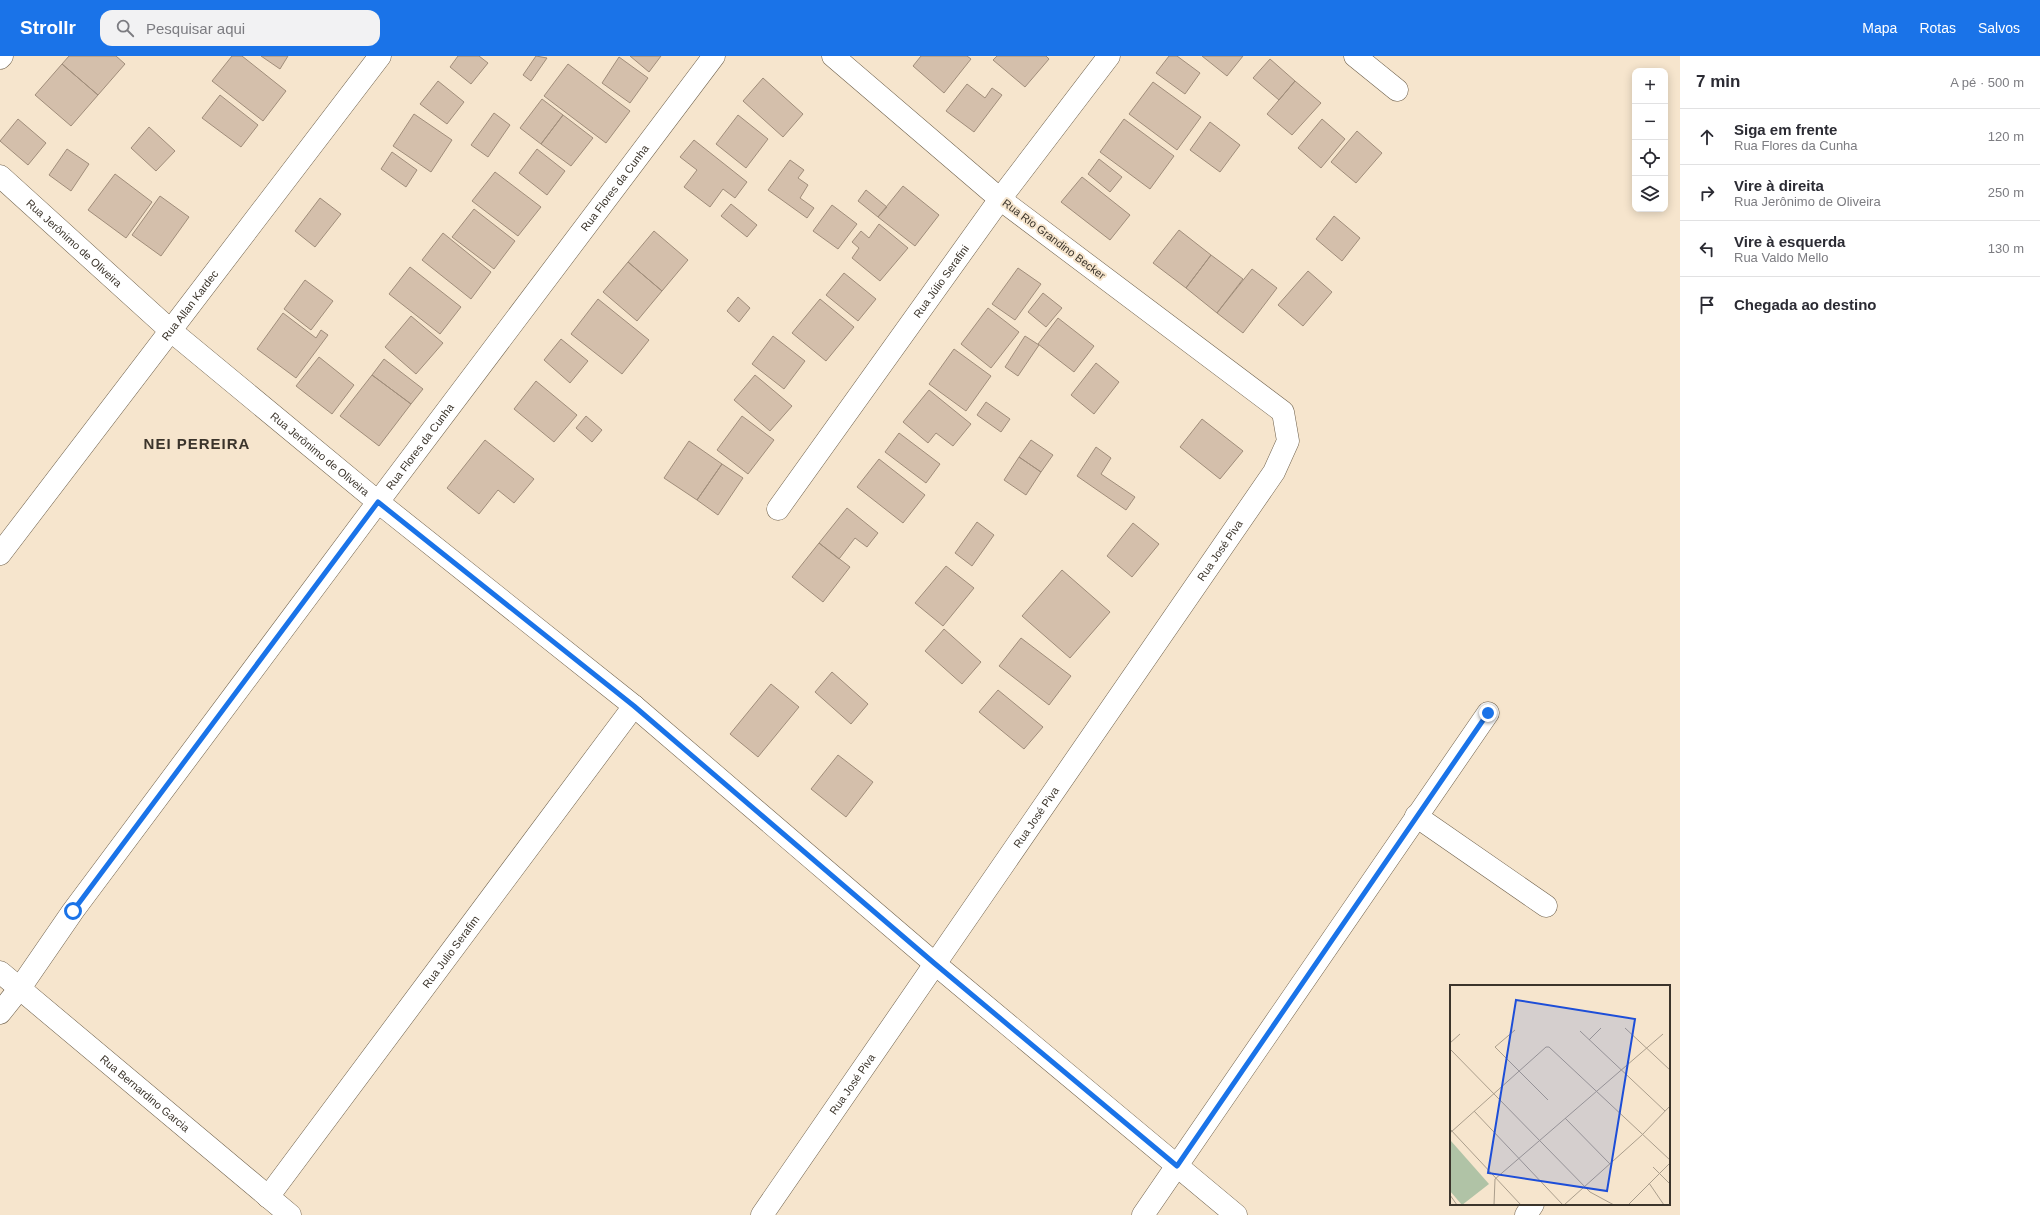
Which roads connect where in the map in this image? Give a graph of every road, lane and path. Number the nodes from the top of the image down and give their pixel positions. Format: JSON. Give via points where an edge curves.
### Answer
{"nodes":[{"id":1,"x":2,"y":56,"type":"edge"},
{"id":2,"x":380,"y":56,"type":"edge"},
{"id":3,"x":714,"y":56,"type":"edge"},
{"id":4,"x":833,"y":56,"type":"edge"},
{"id":5,"x":1109,"y":56,"type":"edge"},
{"id":6,"x":1355,"y":56,"type":"edge"},
{"id":7,"x":0,"y":58,"type":"edge"},
{"id":8,"x":1396,"y":90,"type":"dead end"},
{"id":9,"x":0,"y":176,"type":"edge"},
{"id":10,"x":1000,"y":199,"type":"junction"},
{"id":11,"x":170,"y":330,"type":"junction"},
{"id":12,"x":1283,"y":412,"type":"joint"},
{"id":13,"x":378,"y":502,"type":"junction"},
{"id":14,"x":778,"y":510,"type":"dead end"},
{"id":15,"x":0,"y":554,"type":"edge"},
{"id":16,"x":634,"y":706,"type":"junction"},
{"id":17,"x":1488,"y":713,"type":"dead end"},
{"id":18,"x":1416,"y":816,"type":"junction"},
{"id":19,"x":1546,"y":906,"type":"dead end"},
{"id":20,"x":934,"y":963,"type":"junction"},
{"id":21,"x":0,"y":972,"type":"edge"},
{"id":22,"x":20,"y":988,"type":"junction"},
{"id":23,"x":0,"y":1013,"type":"edge"},
{"id":24,"x":1177,"y":1166,"type":"junction"},
{"id":25,"x":268,"y":1197,"type":"junction"},
{"id":26,"x":1532,"y":1205,"type":"edge"},
{"id":27,"x":290,"y":1215,"type":"edge"},
{"id":28,"x":762,"y":1215,"type":"edge"},
{"id":29,"x":1143,"y":1215,"type":"edge"},
{"id":30,"x":1236,"y":1215,"type":"edge"},
{"id":31,"x":1526,"y":1215,"type":"edge"}],
"edges":[{"from":1,"to":7,"type":"street"},
{"from":2,"to":11,"type":"street","name":"Rua Allan Kardec"},
{"from":3,"to":13,"type":"street","name":"Rua Flores da Cunha"},
{"from":4,"to":10,"type":"street","name":"Rua Rio Grandino Becker"},
{"from":5,"to":10,"type":"street","name":"Rua Júlio Serafini"},
{"from":6,"to":8,"type":"street"},
{"from":9,"to":11,"type":"street","name":"Rua Jerônimo de Oliveira"},
{"from":10,"to":12,"type":"street","name":"Rua Rio Grandino Becker"},
{"from":10,"to":14,"type":"street","name":"Rua Júlio Serafini"},
{"from":11,"to":13,"type":"street","name":"Rua Jerônimo de Oliveira"},
{"from":11,"to":15,"type":"street","name":"Rua Allan Kardec"},
{"from":12,"to":20,"type":"street","name":"Rua José Piva","via":[[1288,441],[1274,472]]},
{"from":13,"to":16,"type":"street","name":"Rua Jerônimo de Oliveira"},
{"from":13,"to":22,"type":"street","name":"Rua Flores da Cunha","via":[[73,911]]},
{"from":16,"to":20,"type":"street","name":"Rua Jerônimo de Oliveira"},
{"from":16,"to":25,"type":"street","name":"Rua Julio Serafim"},
{"from":17,"to":18,"type":"street"},
{"from":18,"to":19,"type":"street"},
{"from":18,"to":24,"type":"street"},
{"from":20,"to":24,"type":"street","name":"Rua Jerônimo de Oliveira"},
{"from":20,"to":28,"type":"street","name":"Rua José Piva"},
{"from":21,"to":22,"type":"street","name":"Rua Bernardino Garcia"},
{"from":22,"to":23,"type":"street","name":"Rua Flores da Cunha"},
{"from":22,"to":25,"type":"street","name":"Rua Bernardino Garcia"},
{"from":24,"to":29,"type":"street"},
{"from":24,"to":30,"type":"street","name":"Rua Jerônimo de Oliveira"},
{"from":25,"to":27,"type":"street","name":"Rua Bernardino Garcia"},
{"from":26,"to":31,"type":"street"}]}
